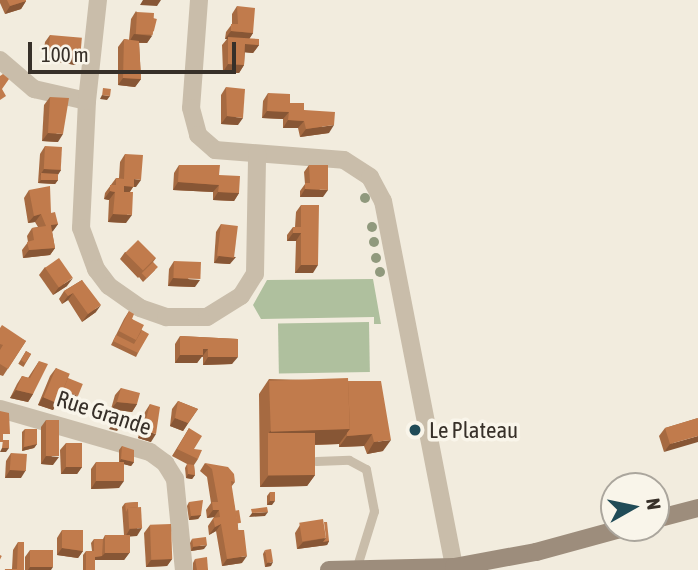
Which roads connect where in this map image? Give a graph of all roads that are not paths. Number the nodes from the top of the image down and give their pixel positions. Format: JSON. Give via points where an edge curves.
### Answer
{"nodes":[{"id":1,"x":98,"y":0,"type":"edge"},
{"id":2,"x":199,"y":0,"type":"edge"},
{"id":3,"x":0,"y":60,"type":"edge"},
{"id":4,"x":87,"y":101,"type":"junction"},
{"id":5,"x":257,"y":154,"type":"junction"},
{"id":6,"x":0,"y":409,"type":"edge"},
{"id":7,"x":316,"y":461,"type":"edge"},
{"id":8,"x":698,"y":508,"type":"edge"},
{"id":9,"x":670,"y":515,"type":"edge"},
{"id":10,"x":600,"y":535,"type":"edge"},
{"id":11,"x":454,"y":567,"type":"junction"},
{"id":12,"x":356,"y":569,"type":"edge"},
{"id":13,"x":184,"y":570,"type":"edge"},
{"id":14,"x":329,"y":570,"type":"edge"}],
"edges":[{"from":1,"to":4,"type":"street"},
{"from":2,"to":5,"type":"street","via":[[191,108],[198,135],[215,150]]},
{"from":3,"to":4,"type":"street","via":[[34,89]]},
{"from":4,"to":5,"type":"street","via":[[81,228],[88,252],[96,269],[124,299],[166,317],[207,317],[222,311],[242,296],[255,274]]},
{"from":5,"to":11,"type":"street","via":[[344,160],[370,177],[383,201]]},
{"from":6,"to":13,"type":"street","name":"Rue Grande","via":[[150,452],[165,463],[175,479]]},
{"from":7,"to":12,"type":"lane","via":[[349,460],[366,469],[374,511]]},
{"from":8,"to":9,"type":"street"},
{"from":10,"to":11,"type":"street"},
{"from":11,"to":12,"type":"street"},
{"from":12,"to":14,"type":"street"}]}
